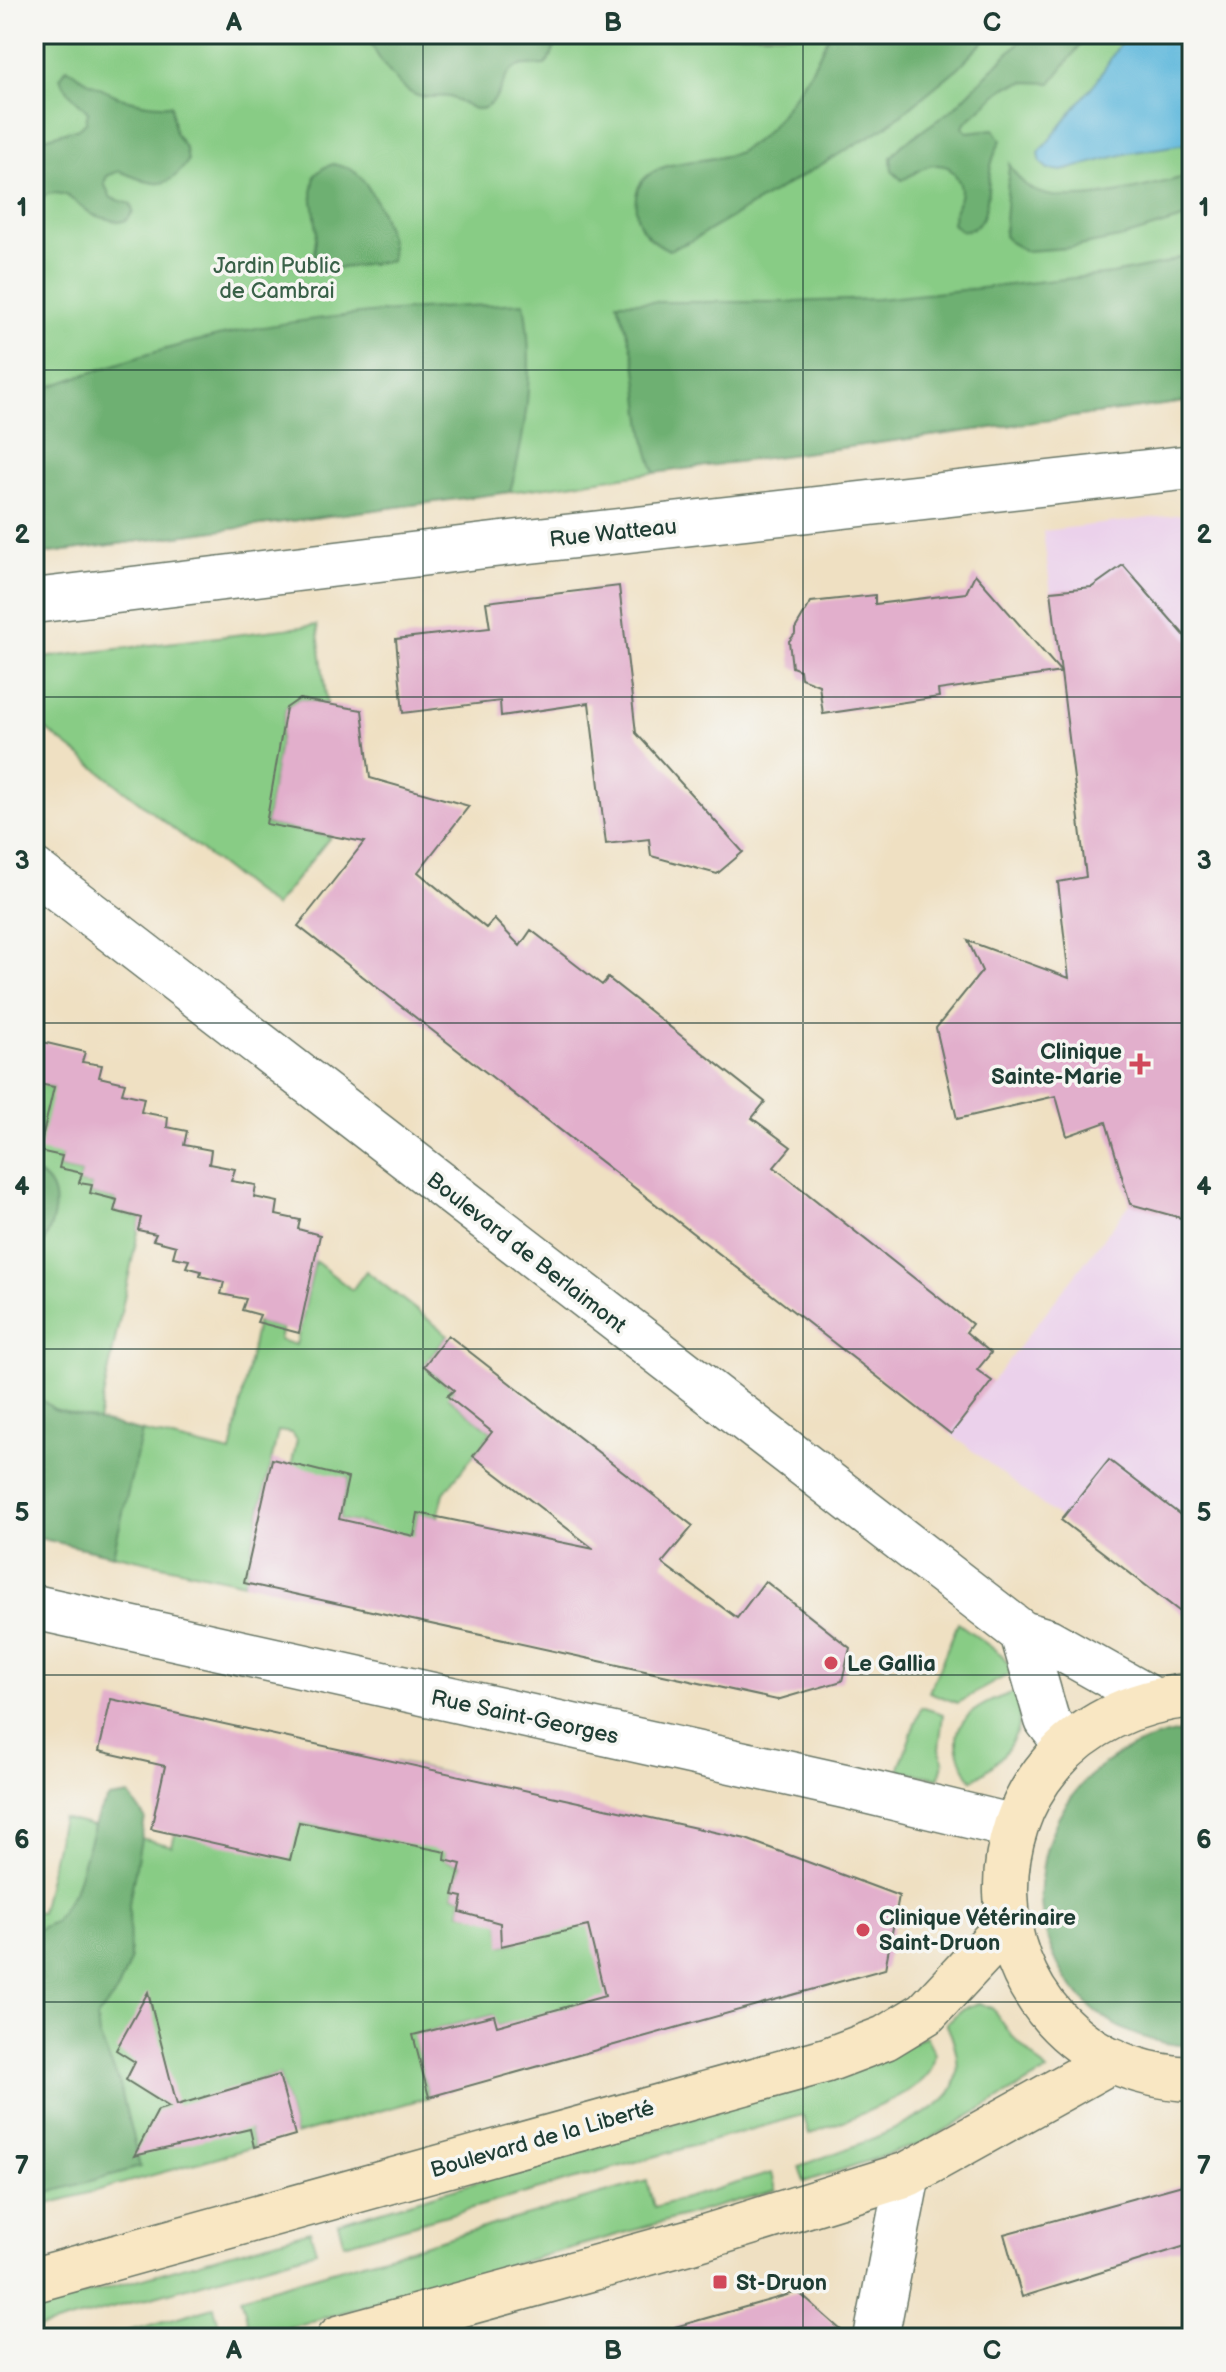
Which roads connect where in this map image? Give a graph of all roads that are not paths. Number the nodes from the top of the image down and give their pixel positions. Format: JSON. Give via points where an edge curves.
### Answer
{"nodes":[{"id":1,"x":1192,"y":467,"type":"edge"},
{"id":2,"x":34,"y":601,"type":"edge"},
{"id":3,"x":34,"y":870,"type":"edge"},
{"id":4,"x":34,"y":1607,"type":"edge"},
{"id":5,"x":1022,"y":1633,"type":"junction"},
{"id":6,"x":1173,"y":1697,"type":"edge"},
{"id":7,"x":1067,"y":1746,"type":"junction"},
{"id":8,"x":1015,"y":1827,"type":"junction"},
{"id":9,"x":1009,"y":1924,"type":"junction"},
{"id":10,"x":1113,"y":2060,"type":"junction"},
{"id":11,"x":1192,"y":2079,"type":"edge"},
{"id":12,"x":908,"y":2174,"type":"junction"},
{"id":13,"x":34,"y":2280,"type":"edge"},
{"id":14,"x":339,"y":2338,"type":"edge"},
{"id":15,"x":876,"y":2338,"type":"edge"}],
"edges":[{"from":1,"to":2,"type":"street","name":"Rue Watteau"},
{"from":3,"to":5,"type":"street","name":"Boulevard de Berlaimont"},
{"from":4,"to":8,"type":"street","name":"Rue Saint-Georges"},
{"from":5,"to":6,"type":"street","name":"Boulevard de Berlaimont"},
{"from":5,"to":7,"type":"street","via":[[1047,1720]]},
{"from":6,"to":7,"type":"main road","via":[[1107,1718]]},
{"from":7,"to":8,"type":"main road","via":[[1035,1783]]},
{"from":8,"to":9,"type":"main road","via":[[1005,1890]]},
{"from":9,"to":10,"type":"main road","via":[[1023,1969],[1046,2005],[1076,2037]]},
{"from":9,"to":13,"type":"main road","name":"Boulevard de la Liberté","via":[[926,2013],[885,2038],[827,2060]]},
{"from":10,"to":11,"type":"main road","via":[[1141,2071]]},
{"from":10,"to":12,"type":"main road"},
{"from":12,"to":14,"type":"main road","via":[[692,2241]]},
{"from":12,"to":15,"type":"street"}]}
